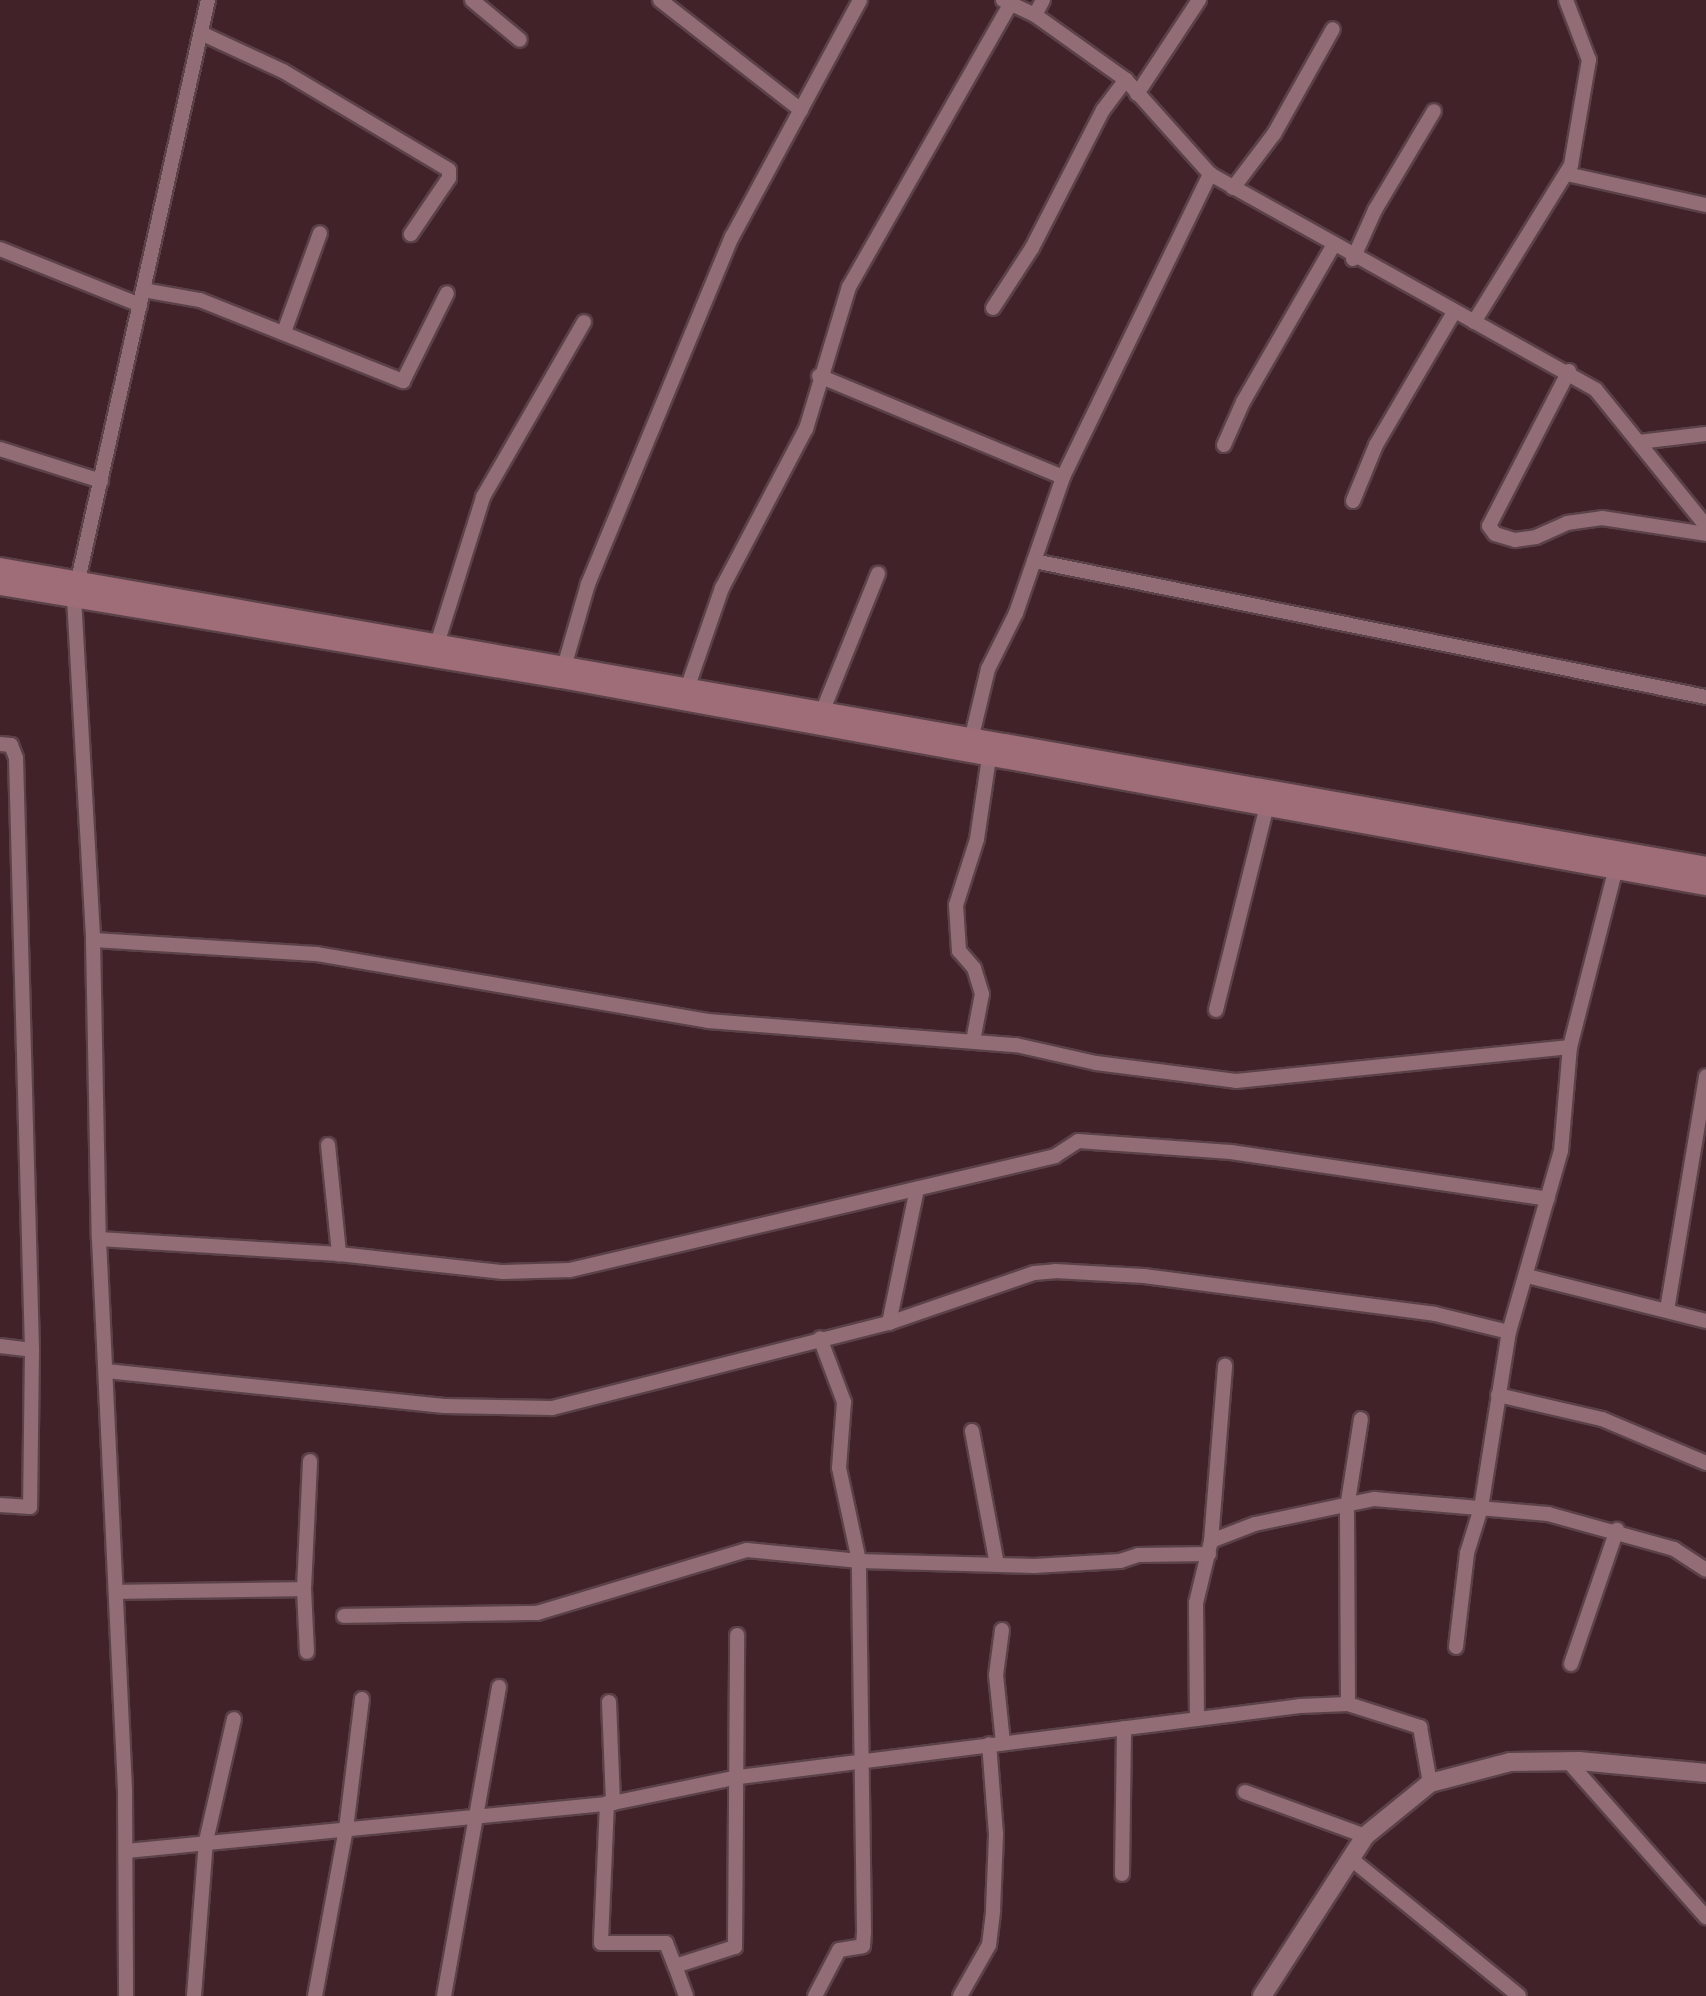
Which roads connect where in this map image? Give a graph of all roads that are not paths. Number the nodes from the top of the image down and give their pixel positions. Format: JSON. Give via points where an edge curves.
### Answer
{"nodes":[{"id":1,"x":208,"y":0,"type":"edge"},
{"id":2,"x":472,"y":0,"type":"edge"},
{"id":3,"x":660,"y":0,"type":"edge"},
{"id":4,"x":860,"y":0,"type":"edge"},
{"id":5,"x":1043,"y":0,"type":"edge"},
{"id":6,"x":1199,"y":0,"type":"edge"},
{"id":7,"x":1566,"y":0,"type":"edge"},
{"id":8,"x":1007,"y":2,"type":"edge"},
{"id":9,"x":1035,"y":15,"type":"junction"},
{"id":10,"x":1333,"y":29,"type":"dead end"},
{"id":11,"x":201,"y":33,"type":"junction"},
{"id":12,"x":520,"y":40,"type":"dead end"},
{"id":13,"x":1126,"y":80,"type":"junction"},
{"id":14,"x":1137,"y":94,"type":"junction"},
{"id":15,"x":801,"y":110,"type":"junction"},
{"id":16,"x":1434,"y":111,"type":"dead end"},
{"id":17,"x":1210,"y":174,"type":"junction"},
{"id":18,"x":1567,"y":174,"type":"junction"},
{"id":19,"x":1233,"y":188,"type":"junction"},
{"id":20,"x":1706,"y":205,"type":"edge"},
{"id":21,"x":320,"y":233,"type":"dead end"},
{"id":22,"x":411,"y":234,"type":"dead end"},
{"id":23,"x":1333,"y":246,"type":"junction"},
{"id":24,"x":0,"y":249,"type":"edge"},
{"id":25,"x":1353,"y":259,"type":"junction"},
{"id":26,"x":447,"y":293,"type":"dead end"},
{"id":27,"x":142,"y":298,"type":"junction"},
{"id":28,"x":993,"y":308,"type":"dead end"},
{"id":29,"x":1454,"y":312,"type":"junction"},
{"id":30,"x":584,"y":322,"type":"dead end"},
{"id":31,"x":1474,"y":322,"type":"junction"},
{"id":32,"x":284,"y":332,"type":"junction"},
{"id":33,"x":1569,"y":371,"type":"junction"},
{"id":34,"x":819,"y":376,"type":"junction"},
{"id":35,"x":1706,"y":434,"type":"edge"},
{"id":36,"x":1639,"y":442,"type":"junction"},
{"id":37,"x":1224,"y":445,"type":"dead end"},
{"id":38,"x":0,"y":449,"type":"edge"},
{"id":39,"x":1063,"y":477,"type":"junction"},
{"id":40,"x":101,"y":481,"type":"junction"},
{"id":41,"x":1353,"y":501,"type":"dead end"},
{"id":42,"x":1706,"y":526,"type":"edge"},
{"id":43,"x":1706,"y":534,"type":"edge"},
{"id":44,"x":1034,"y":561,"type":"junction"},
{"id":45,"x":0,"y":568,"type":"edge"},
{"id":46,"x":878,"y":574,"type":"dead end"},
{"id":47,"x":0,"y":585,"type":"edge"},
{"id":48,"x":76,"y":589,"type":"junction"},
{"id":49,"x":438,"y":641,"type":"junction"},
{"id":50,"x":563,"y":671,"type":"junction"},
{"id":51,"x":688,"y":686,"type":"junction"},
{"id":52,"x":1706,"y":697,"type":"edge"},
{"id":53,"x":823,"y":710,"type":"junction"},
{"id":54,"x":972,"y":736,"type":"junction"},
{"id":55,"x":0,"y":744,"type":"edge"},
{"id":56,"x":989,"y":758,"type":"junction"},
{"id":57,"x":1266,"y":810,"type":"junction"},
{"id":58,"x":1706,"y":867,"type":"edge"},
{"id":59,"x":1616,"y":868,"type":"junction"},
{"id":60,"x":1706,"y":885,"type":"edge"},
{"id":61,"x":93,"y":940,"type":"junction"},
{"id":62,"x":1216,"y":1010,"type":"dead end"},
{"id":63,"x":973,"y":1041,"type":"junction"},
{"id":64,"x":1570,"y":1047,"type":"junction"},
{"id":65,"x":1706,"y":1076,"type":"edge"},
{"id":66,"x":328,"y":1145,"type":"dead end"},
{"id":67,"x":917,"y":1189,"type":"junction"},
{"id":68,"x":1548,"y":1199,"type":"junction"},
{"id":69,"x":99,"y":1239,"type":"junction"},
{"id":70,"x":339,"y":1254,"type":"junction"},
{"id":71,"x":1527,"y":1276,"type":"junction"},
{"id":72,"x":1667,"y":1310,"type":"junction"},
{"id":73,"x":1706,"y":1321,"type":"edge"},
{"id":74,"x":889,"y":1323,"type":"junction"},
{"id":75,"x":1509,"y":1332,"type":"junction"},
{"id":76,"x":820,"y":1338,"type":"junction"},
{"id":77,"x":0,"y":1346,"type":"edge"},
{"id":78,"x":32,"y":1350,"type":"junction"},
{"id":79,"x":1225,"y":1366,"type":"dead end"},
{"id":80,"x":106,"y":1371,"type":"junction"},
{"id":81,"x":1498,"y":1395,"type":"junction"},
{"id":82,"x":1361,"y":1419,"type":"dead end"},
{"id":83,"x":972,"y":1431,"type":"dead end"},
{"id":84,"x":310,"y":1461,"type":"dead end"},
{"id":85,"x":1706,"y":1463,"type":"edge"},
{"id":86,"x":0,"y":1505,"type":"edge"},
{"id":87,"x":1347,"y":1508,"type":"junction"},
{"id":88,"x":1481,"y":1508,"type":"junction"},
{"id":89,"x":1617,"y":1530,"type":"junction"},
{"id":90,"x":1210,"y":1548,"type":"junction"},
{"id":91,"x":859,"y":1561,"type":"junction"},
{"id":92,"x":997,"y":1565,"type":"junction"},
{"id":93,"x":1706,"y":1570,"type":"edge"},
{"id":94,"x":304,"y":1589,"type":"junction"},
{"id":95,"x":116,"y":1592,"type":"junction"},
{"id":96,"x":344,"y":1616,"type":"dead end"},
{"id":97,"x":1002,"y":1630,"type":"dead end"},
{"id":98,"x":737,"y":1635,"type":"dead end"},
{"id":99,"x":1456,"y":1647,"type":"dead end"},
{"id":100,"x":307,"y":1652,"type":"dead end"},
{"id":101,"x":1571,"y":1664,"type":"dead end"},
{"id":102,"x":499,"y":1687,"type":"dead end"},
{"id":103,"x":362,"y":1699,"type":"dead end"},
{"id":104,"x":609,"y":1702,"type":"dead end"},
{"id":105,"x":1348,"y":1704,"type":"junction"},
{"id":106,"x":234,"y":1719,"type":"dead end"},
{"id":107,"x":1197,"y":1719,"type":"junction"},
{"id":108,"x":1124,"y":1728,"type":"junction"},
{"id":109,"x":996,"y":1744,"type":"junction"},
{"id":110,"x":865,"y":1760,"type":"junction"},
{"id":111,"x":1567,"y":1760,"type":"junction"},
{"id":112,"x":1706,"y":1773,"type":"edge"},
{"id":113,"x":739,"y":1777,"type":"junction"},
{"id":114,"x":1430,"y":1783,"type":"junction"},
{"id":115,"x":1245,"y":1792,"type":"dead end"},
{"id":116,"x":610,"y":1803,"type":"junction"},
{"id":117,"x":480,"y":1815,"type":"junction"},
{"id":118,"x":346,"y":1829,"type":"junction"},
{"id":119,"x":1365,"y":1836,"type":"junction"},
{"id":120,"x":206,"y":1841,"type":"junction"},
{"id":121,"x":126,"y":1851,"type":"junction"},
{"id":122,"x":1350,"y":1858,"type":"junction"},
{"id":123,"x":1122,"y":1874,"type":"dead end"},
{"id":124,"x":1706,"y":1917,"type":"edge"},
{"id":125,"x":675,"y":1966,"type":"junction"},
{"id":126,"x":126,"y":1996,"type":"edge"},
{"id":127,"x":194,"y":1996,"type":"edge"},
{"id":128,"x":315,"y":1996,"type":"edge"},
{"id":129,"x":444,"y":1996,"type":"edge"},
{"id":130,"x":686,"y":1996,"type":"edge"},
{"id":131,"x":815,"y":1996,"type":"edge"},
{"id":132,"x":960,"y":1996,"type":"edge"},
{"id":133,"x":1262,"y":1996,"type":"edge"},
{"id":134,"x":1519,"y":1996,"type":"edge"}],
"edges":[{"from":1,"to":11,"type":"street"},
{"from":2,"to":12,"type":"street"},
{"from":3,"to":15,"type":"street"},
{"from":4,"to":15,"type":"street"},
{"from":5,"to":9,"type":"street"},
{"from":6,"to":14,"type":"street"},
{"from":7,"to":18,"type":"street","via":[[1589,69]]},
{"from":8,"to":9,"type":"street"},
{"from":8,"to":34,"type":"street","via":[[864,256]]},
{"from":9,"to":13,"type":"street"},
{"from":10,"to":19,"type":"street","via":[[1274,134]]},
{"from":11,"to":22,"type":"street","via":[[283,71],[449,170],[449,178]]},
{"from":11,"to":27,"type":"street"},
{"from":13,"to":14,"type":"street"},
{"from":13,"to":28,"type":"street","via":[[1103,110],[1032,248]]},
{"from":14,"to":17,"type":"street"},
{"from":15,"to":50,"type":"street","via":[[732,237],[588,584]]},
{"from":16,"to":25,"type":"street","via":[[1375,210]]},
{"from":17,"to":19,"type":"street"},
{"from":17,"to":39,"type":"street"},
{"from":18,"to":20,"type":"street"},
{"from":18,"to":31,"type":"street"},
{"from":19,"to":23,"type":"street"},
{"from":21,"to":32,"type":"street"},
{"from":23,"to":25,"type":"street"},
{"from":23,"to":37,"type":"street"},
{"from":24,"to":27,"type":"street"},
{"from":25,"to":29,"type":"street"},
{"from":26,"to":32,"type":"street","via":[[403,381]]},
{"from":27,"to":32,"type":"street","via":[[200,300]]},
{"from":27,"to":40,"type":"street"},
{"from":29,"to":31,"type":"street"},
{"from":29,"to":41,"type":"street","via":[[1376,445]]},
{"from":30,"to":49,"type":"street","via":[[483,497]]},
{"from":31,"to":33,"type":"street"},
{"from":33,"to":36,"type":"street","via":[[1596,390]]},
{"from":33,"to":43,"type":"street","via":[[1489,526],[1495,534],[1515,540],[1536,537],[1567,523],[1602,518]]},
{"from":34,"to":39,"type":"street"},
{"from":34,"to":51,"type":"street","via":[[806,429],[722,588]]},
{"from":35,"to":36,"type":"street"},
{"from":36,"to":42,"type":"street"},
{"from":38,"to":40,"type":"street"},
{"from":39,"to":44,"type":"street"},
{"from":40,"to":48,"type":"street"},
{"from":44,"to":52,"type":"street"},
{"from":44,"to":54,"type":"street","via":[[988,669]]},
{"from":45,"to":48,"type":"main road"},
{"from":46,"to":53,"type":"street"},
{"from":47,"to":48,"type":"main road"},
{"from":48,"to":49,"type":"main road"},
{"from":48,"to":50,"type":"main road"},
{"from":48,"to":61,"type":"street"},
{"from":49,"to":50,"type":"main road"},
{"from":50,"to":51,"type":"main road"},
{"from":50,"to":56,"type":"main road"},
{"from":51,"to":53,"type":"main road"},
{"from":53,"to":54,"type":"main road"},
{"from":54,"to":58,"type":"main road"},
{"from":55,"to":78,"type":"street","via":[[11,745],[16,758]]},
{"from":56,"to":57,"type":"main road"},
{"from":56,"to":63,"type":"street","via":[[977,839],[956,905],[959,951],[974,968],[982,994]]},
{"from":57,"to":59,"type":"main road"},
{"from":57,"to":62,"type":"street"},
{"from":59,"to":60,"type":"main road"},
{"from":59,"to":64,"type":"street"},
{"from":61,"to":63,"type":"street","via":[[317,954],[708,1021]]},
{"from":61,"to":69,"type":"street"},
{"from":63,"to":64,"type":"street","via":[[1236,1081]]},
{"from":64,"to":68,"type":"street","via":[[1561,1151]]},
{"from":65,"to":72,"type":"street"},
{"from":66,"to":70,"type":"street"},
{"from":67,"to":68,"type":"street","via":[[1055,1156],[1078,1141],[1231,1152]]},
{"from":67,"to":70,"type":"street","via":[[570,1270],[503,1272]]},
{"from":67,"to":74,"type":"street"},
{"from":68,"to":71,"type":"street"},
{"from":69,"to":70,"type":"street"},
{"from":69,"to":80,"type":"street"},
{"from":71,"to":72,"type":"street"},
{"from":71,"to":75,"type":"street"},
{"from":72,"to":73,"type":"street"},
{"from":74,"to":75,"type":"street","via":[[1034,1273],[1055,1271],[1144,1276],[1435,1314]]},
{"from":74,"to":76,"type":"street"},
{"from":75,"to":81,"type":"street"},
{"from":76,"to":80,"type":"street","via":[[552,1408],[444,1406]]},
{"from":76,"to":91,"type":"street","via":[[844,1402],[839,1468]]},
{"from":77,"to":78,"type":"street"},
{"from":78,"to":86,"type":"street","via":[[30,1507]]},
{"from":79,"to":90,"type":"street"},
{"from":80,"to":95,"type":"street"},
{"from":81,"to":85,"type":"street","via":[[1602,1419]]},
{"from":81,"to":88,"type":"street"},
{"from":82,"to":87,"type":"street"},
{"from":83,"to":92,"type":"street"},
{"from":84,"to":94,"type":"street"},
{"from":87,"to":88,"type":"street","via":[[1374,1499]]},
{"from":87,"to":90,"type":"street","via":[[1255,1524]]},
{"from":87,"to":105,"type":"street"},
{"from":88,"to":89,"type":"street","via":[[1548,1514]]},
{"from":88,"to":99,"type":"street","via":[[1467,1553]]},
{"from":89,"to":93,"type":"street","via":[[1674,1549]]},
{"from":89,"to":101,"type":"street"},
{"from":90,"to":92,"type":"street","via":[[1076,1565]]},
{"from":90,"to":107,"type":"street","via":[[1196,1603]]},
{"from":91,"to":92,"type":"street"},
{"from":91,"to":96,"type":"street","via":[[747,1550],[537,1613]]},
{"from":91,"to":110,"type":"street"},
{"from":94,"to":95,"type":"street"},
{"from":94,"to":100,"type":"street"},
{"from":95,"to":121,"type":"street"},
{"from":97,"to":109,"type":"street"},
{"from":98,"to":113,"type":"street"},
{"from":102,"to":117,"type":"street"},
{"from":103,"to":118,"type":"street"},
{"from":104,"to":116,"type":"street"},
{"from":105,"to":107,"type":"street"},
{"from":105,"to":114,"type":"street","via":[[1420,1727]]},
{"from":106,"to":120,"type":"street"},
{"from":107,"to":108,"type":"street"},
{"from":108,"to":109,"type":"street"},
{"from":108,"to":123,"type":"street"},
{"from":109,"to":110,"type":"street"},
{"from":109,"to":132,"type":"street","via":[[989,1945]]},
{"from":110,"to":113,"type":"street"},
{"from":110,"to":131,"type":"street","via":[[863,1946],[839,1950]]},
{"from":111,"to":112,"type":"street"},
{"from":111,"to":114,"type":"street","via":[[1510,1762]]},
{"from":111,"to":124,"type":"street"},
{"from":113,"to":116,"type":"street"},
{"from":113,"to":125,"type":"street","via":[[733,1848],[735,1947]]},
{"from":114,"to":119,"type":"street"},
{"from":115,"to":119,"type":"street"},
{"from":116,"to":117,"type":"street"},
{"from":116,"to":125,"type":"street","via":[[601,1943],[666,1943]]},
{"from":117,"to":118,"type":"street"},
{"from":117,"to":129,"type":"street"},
{"from":118,"to":120,"type":"street"},
{"from":118,"to":128,"type":"street"},
{"from":119,"to":122,"type":"street"},
{"from":120,"to":121,"type":"street"},
{"from":120,"to":127,"type":"street"},
{"from":121,"to":126,"type":"street"},
{"from":122,"to":133,"type":"street"},
{"from":122,"to":134,"type":"street"},
{"from":125,"to":130,"type":"street"}]}
